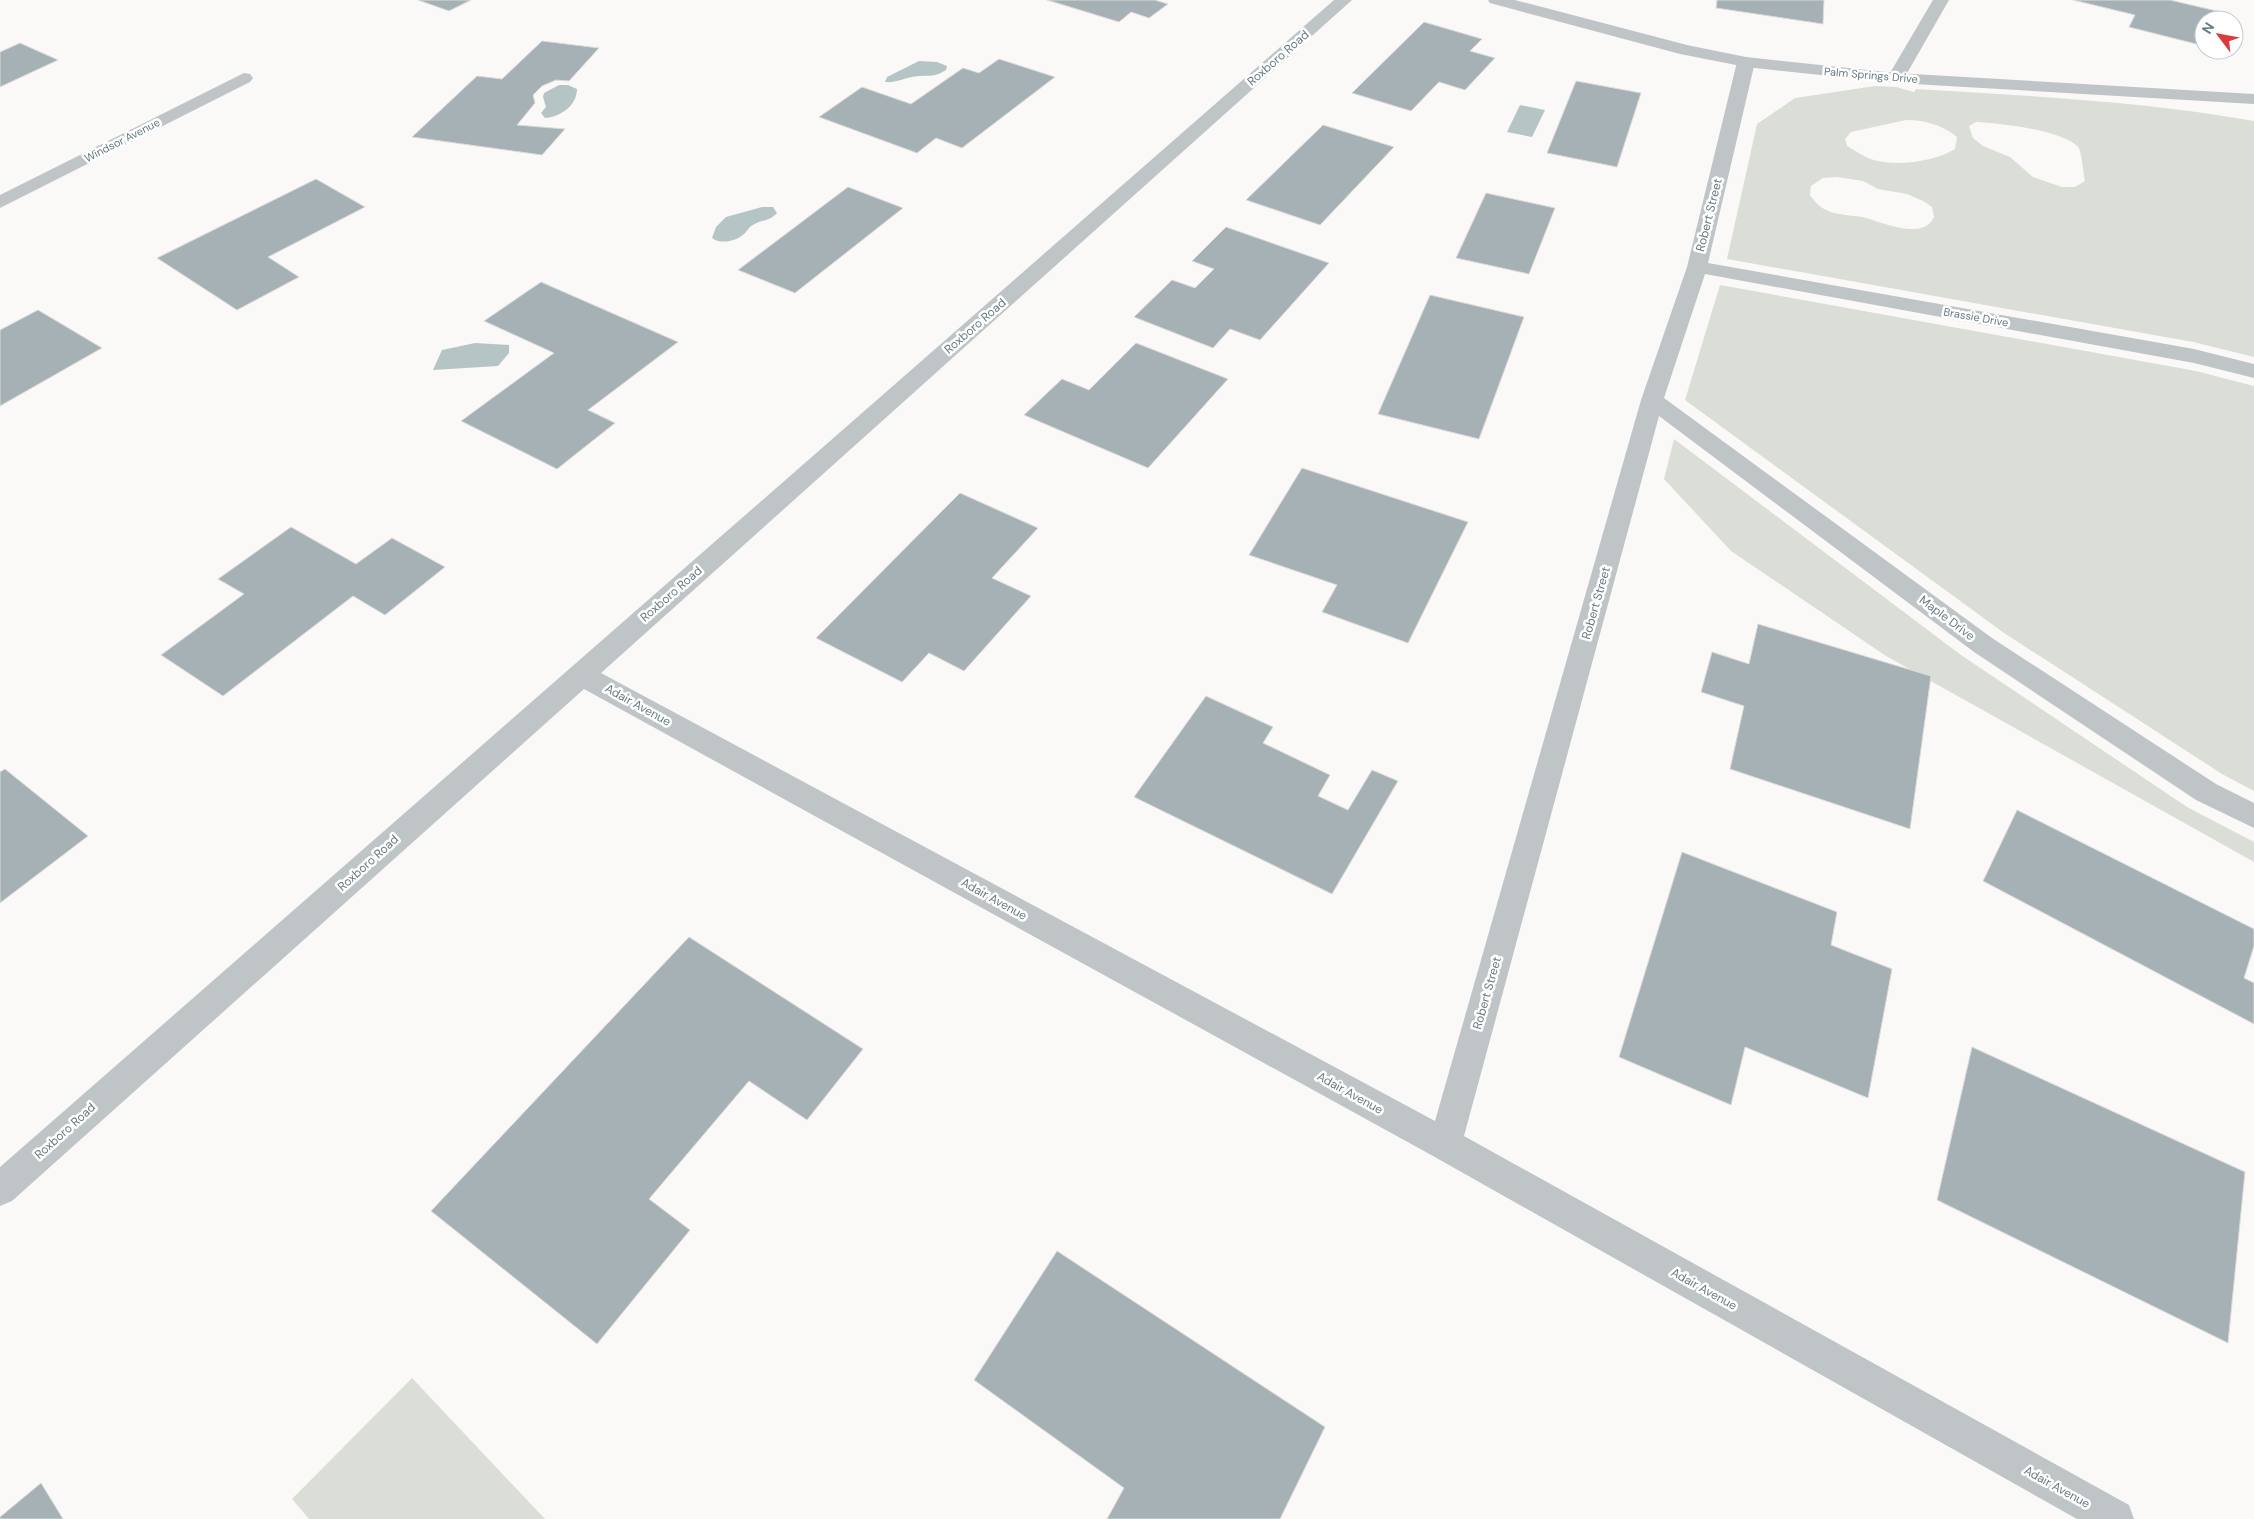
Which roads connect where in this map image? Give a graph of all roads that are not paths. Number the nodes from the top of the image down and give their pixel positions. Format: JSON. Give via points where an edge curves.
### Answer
{"nodes":[{"id":1,"x":1344,"y":0,"type":"edge"},
{"id":2,"x":1496,"y":0,"type":"edge"},
{"id":3,"x":1941,"y":0,"type":"edge"},
{"id":4,"x":1746,"y":62,"type":"junction"},
{"id":5,"x":244,"y":78,"type":"dead end"},
{"id":6,"x":1896,"y":78,"type":"junction"},
{"id":7,"x":2254,"y":99,"type":"edge"},
{"id":8,"x":0,"y":202,"type":"edge"},
{"id":9,"x":1697,"y":267,"type":"junction"},
{"id":10,"x":2254,"y":371,"type":"edge"},
{"id":11,"x":1652,"y":400,"type":"junction"},
{"id":12,"x":580,"y":674,"type":"junction"},
{"id":13,"x":2254,"y":816,"type":"edge"},
{"id":14,"x":1445,"y":1144,"type":"junction"},
{"id":15,"x":0,"y":1189,"type":"edge"},
{"id":16,"x":2115,"y":1519,"type":"edge"}],
"edges":[{"from":1,"to":12,"type":"street","name":"Roxboro Road"},
{"from":2,"to":4,"type":"street","name":"Palm Springs Drive","via":[[1686,50]]},
{"from":3,"to":6,"type":"street"},
{"from":4,"to":6,"type":"street","name":"Palm Springs Drive"},
{"from":4,"to":9,"type":"street","name":"Robert Street"},
{"from":5,"to":8,"type":"street","name":"Windsor Avenue"},
{"from":6,"to":7,"type":"street","name":"Palm Springs Drive"},
{"from":9,"to":10,"type":"street","name":"Brassie Drive","via":[[2194,356]]},
{"from":9,"to":11,"type":"street","name":"Robert Street"},
{"from":11,"to":13,"type":"street","name":"Maple Drive","via":[[1983,645],[2206,792]]},
{"from":11,"to":14,"type":"street","name":"Robert Street"},
{"from":12,"to":14,"type":"street","name":"Adair Avenue"},
{"from":12,"to":15,"type":"street","name":"Roxboro Road"},
{"from":14,"to":16,"type":"street","name":"Adair Avenue"}]}
